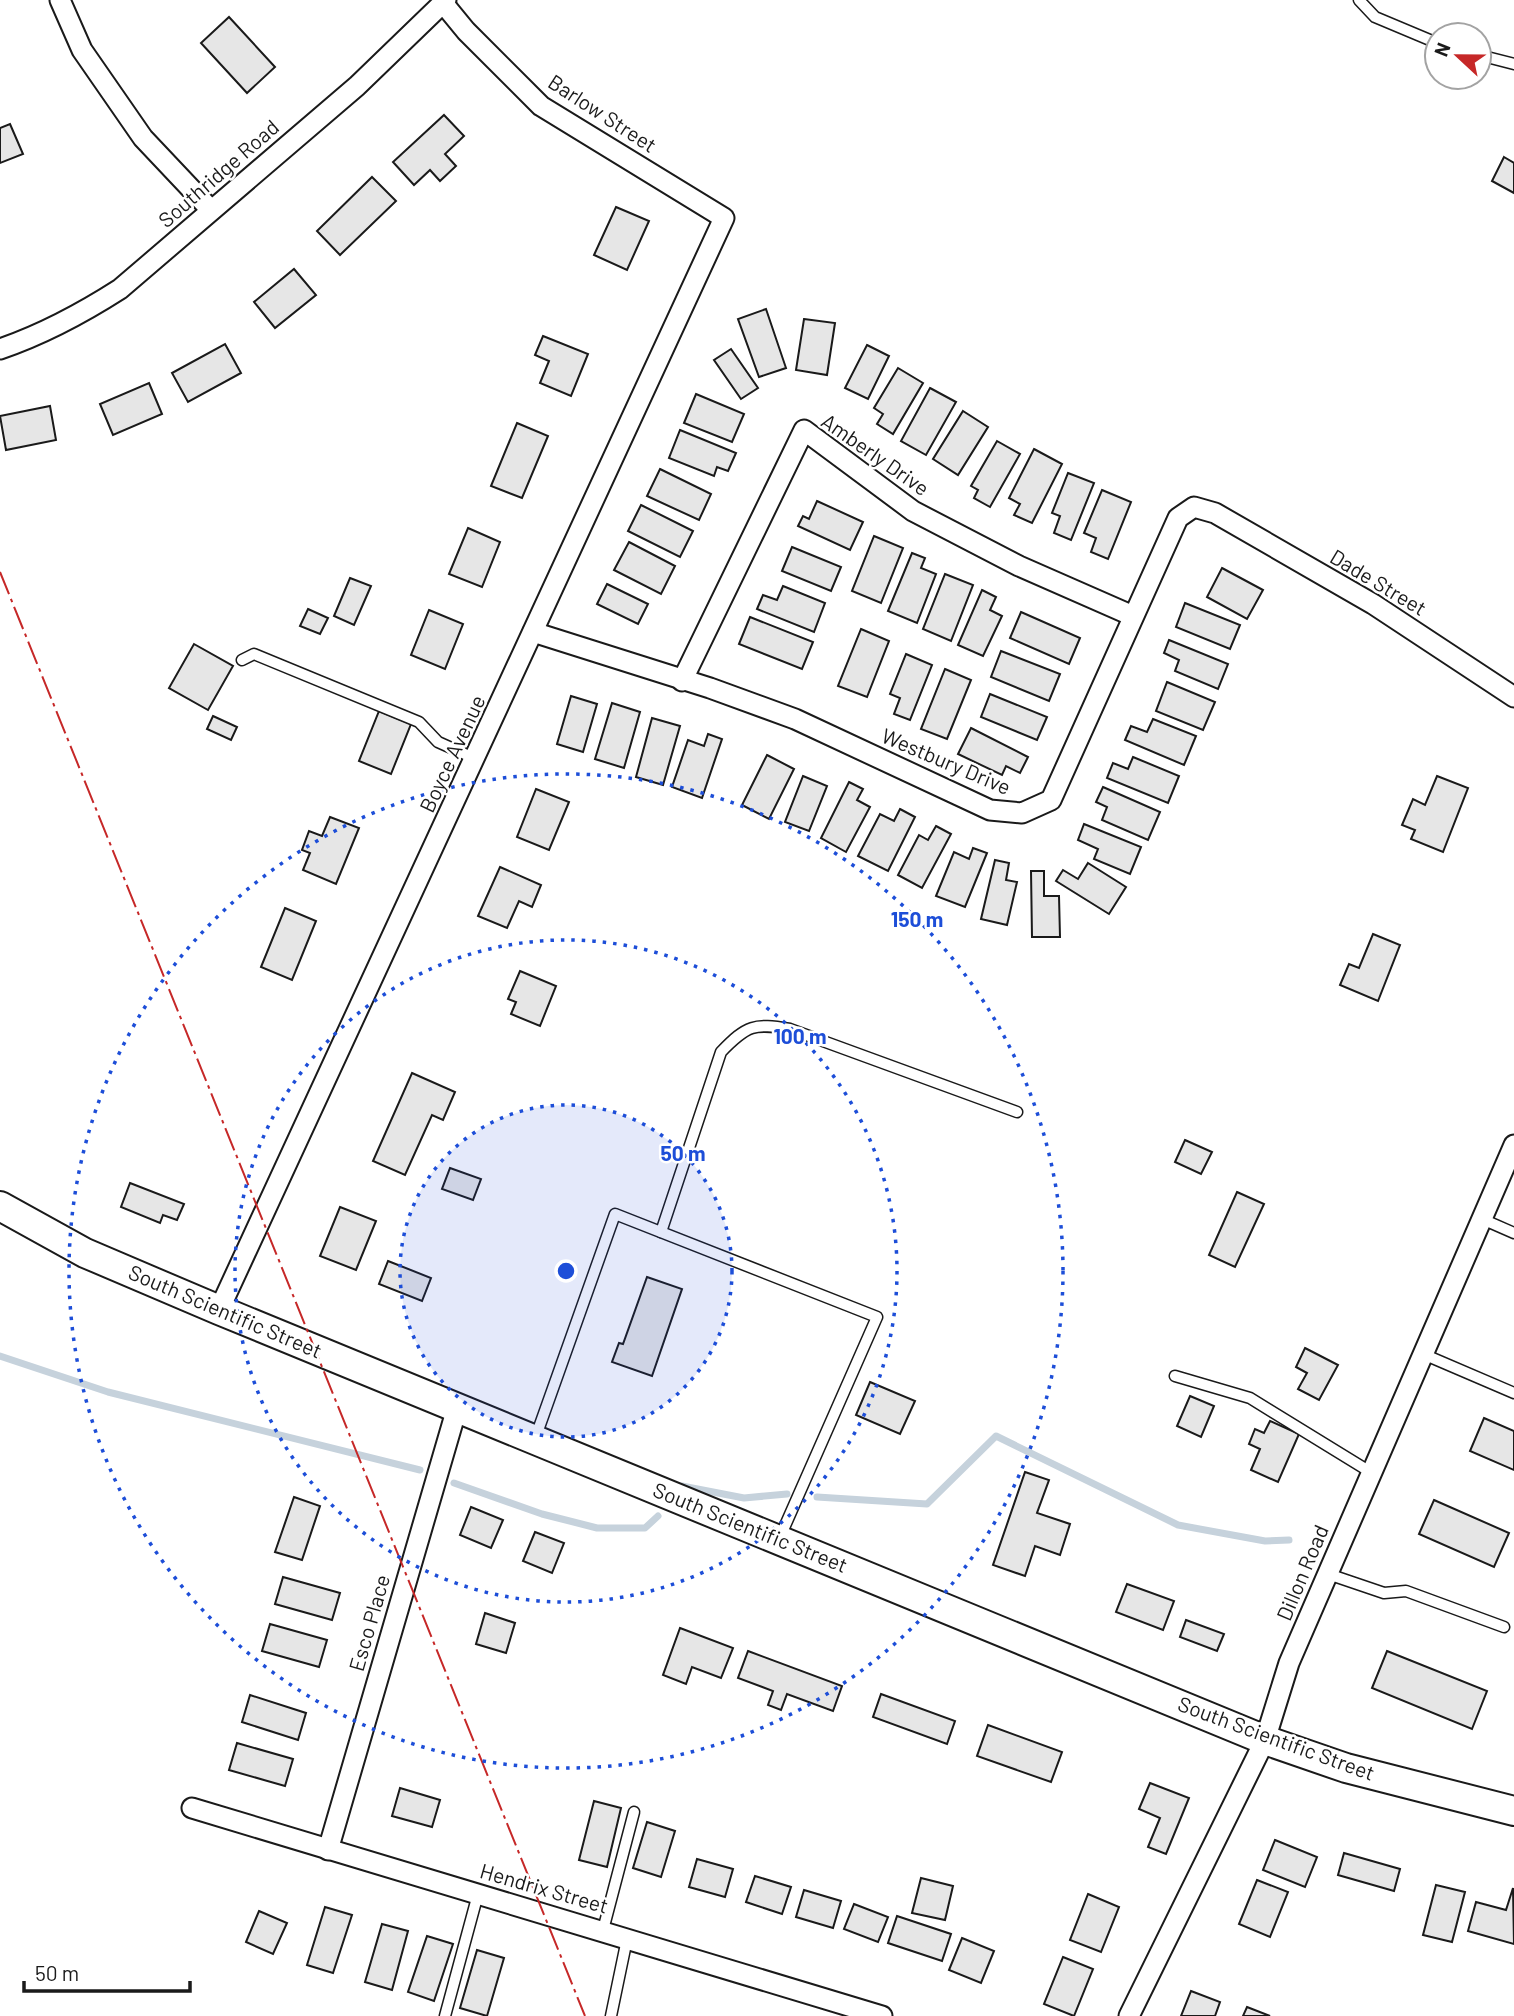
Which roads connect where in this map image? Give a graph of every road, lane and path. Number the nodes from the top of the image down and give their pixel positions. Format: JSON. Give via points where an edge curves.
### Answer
{"nodes":[{"id":1,"x":60,"y":0,"type":"edge"},
{"id":2,"x":1359,"y":0,"type":"edge"},
{"id":3,"x":444,"y":1,"type":"edge"},
{"id":4,"x":1423,"y":37,"type":"edge"},
{"id":5,"x":1493,"y":59,"type":"edge"},
{"id":6,"x":1514,"y":64,"type":"edge"},
{"id":7,"x":211,"y":210,"type":"junction"},
{"id":8,"x":722,"y":217,"type":"joint"},
{"id":9,"x":0,"y":349,"type":"edge"},
{"id":10,"x":1215,"y":513,"type":"joint"},
{"id":11,"x":1133,"y":616,"type":"junction"},
{"id":12,"x":533,"y":632,"type":"junction"},
{"id":13,"x":242,"y":660,"type":"dead end"},
{"id":14,"x":682,"y":681,"type":"junction"},
{"id":15,"x":1514,"y":697,"type":"edge"},
{"id":16,"x":476,"y":759,"type":"junction"},
{"id":17,"x":1017,"y":1112,"type":"dead end"},
{"id":18,"x":1514,"y":1145,"type":"edge"},
{"id":19,"x":0,"y":1206,"type":"edge"},
{"id":20,"x":1482,"y":1219,"type":"junction"},
{"id":21,"x":661,"y":1232,"type":"junction"},
{"id":22,"x":1514,"y":1233,"type":"edge"},
{"id":23,"x":219,"y":1310,"type":"junction"},
{"id":24,"x":1423,"y":1354,"type":"junction"},
{"id":25,"x":1175,"y":1376,"type":"dead end"},
{"id":26,"x":1514,"y":1393,"type":"edge"},
{"id":27,"x":457,"y":1408,"type":"junction"},
{"id":28,"x":535,"y":1440,"type":"junction"},
{"id":29,"x":1372,"y":1472,"type":"junction"},
{"id":30,"x":778,"y":1540,"type":"junction"},
{"id":31,"x":1328,"y":1574,"type":"junction"},
{"id":32,"x":1504,"y":1627,"type":"dead end"},
{"id":33,"x":1265,"y":1740,"type":"junction"},
{"id":34,"x":192,"y":1808,"type":"dead end"},
{"id":35,"x":1514,"y":1811,"type":"edge"},
{"id":36,"x":634,"y":1812,"type":"dead end"},
{"id":37,"x":328,"y":1850,"type":"junction"},
{"id":38,"x":478,"y":1894,"type":"junction"},
{"id":39,"x":603,"y":1930,"type":"junction"},
{"id":40,"x":627,"y":1938,"type":"junction"},
{"id":41,"x":445,"y":2016,"type":"edge"},
{"id":42,"x":611,"y":2016,"type":"edge"},
{"id":43,"x":883,"y":2016,"type":"edge"},
{"id":44,"x":1129,"y":2016,"type":"edge"}],
"edges":[{"from":1,"to":7,"type":"street","via":[[82,50],[143,138]]},
{"from":2,"to":4,"type":"lane","via":[[1375,17]]},
{"from":3,"to":7,"type":"street","name":"Southridge Road","via":[[358,86]]},
{"from":3,"to":8,"type":"street","name":"Barlow Street","via":[[466,32],[541,106]]},
{"from":5,"to":6,"type":"lane"},
{"from":7,"to":9,"type":"street","name":"Southridge Road","via":[[120,289],[80,315]]},
{"from":8,"to":12,"type":"street","name":"Boyce Avenue"},
{"from":10,"to":11,"type":"street","name":"Westbury Drive","via":[[1194,507],[1178,518]]},
{"from":10,"to":15,"type":"street","name":"Dade Street","via":[[1373,604]]},
{"from":11,"to":14,"type":"street","name":"Westbury Drive","via":[[1051,800],[1022,813],[990,810],[796,719]]},
{"from":11,"to":14,"type":"street","name":"Amberly Drive","via":[[1019,566],[913,511],[804,430]]},
{"from":12,"to":14,"type":"street","name":"Westbury Drive"},
{"from":12,"to":16,"type":"street","name":"Boyce Avenue"},
{"from":13,"to":16,"type":"lane","via":[[254,654],[373,701],[419,722],[438,742]]},
{"from":16,"to":23,"type":"street","name":"Boyce Avenue"},
{"from":17,"to":21,"type":"lane","via":[[790,1029],[760,1024],[740,1032],[721,1052]]},
{"from":18,"to":20,"type":"street","name":"Dillon Road"},
{"from":19,"to":23,"type":"street","name":"South Scientific Street","via":[[85,1253]]},
{"from":20,"to":22,"type":"lane"},
{"from":20,"to":24,"type":"street","name":"Dillon Road"},
{"from":21,"to":28,"type":"lane","via":[[615,1214]]},
{"from":21,"to":30,"type":"lane","via":[[877,1317]]},
{"from":23,"to":27,"type":"street","name":"South Scientific Street"},
{"from":24,"to":26,"type":"lane"},
{"from":24,"to":29,"type":"street","name":"Dillon Road"},
{"from":25,"to":29,"type":"lane","via":[[1250,1398]]},
{"from":27,"to":28,"type":"street","name":"South Scientific Street"},
{"from":27,"to":37,"type":"street","name":"Esco Place"},
{"from":28,"to":30,"type":"street","name":"South Scientific Street"},
{"from":29,"to":31,"type":"street","name":"Dillon Road"},
{"from":30,"to":33,"type":"street","name":"South Scientific Street"},
{"from":31,"to":32,"type":"lane","via":[[1384,1593],[1406,1591]]},
{"from":31,"to":33,"type":"street","name":"Dillon Road","via":[[1289,1663]]},
{"from":33,"to":35,"type":"street","name":"South Scientific Street","via":[[1346,1768]]},
{"from":33,"to":44,"type":"street","name":"Dillon Road"},
{"from":34,"to":37,"type":"street","name":"Hendrix Street"},
{"from":36,"to":39,"type":"lane"},
{"from":37,"to":38,"type":"street","name":"Hendrix Street"},
{"from":38,"to":39,"type":"street","name":"Hendrix Street"},
{"from":38,"to":41,"type":"lane"},
{"from":39,"to":40,"type":"street","name":"Hendrix Street"},
{"from":40,"to":42,"type":"lane"},
{"from":40,"to":43,"type":"street","name":"Hendrix Street"}]}
